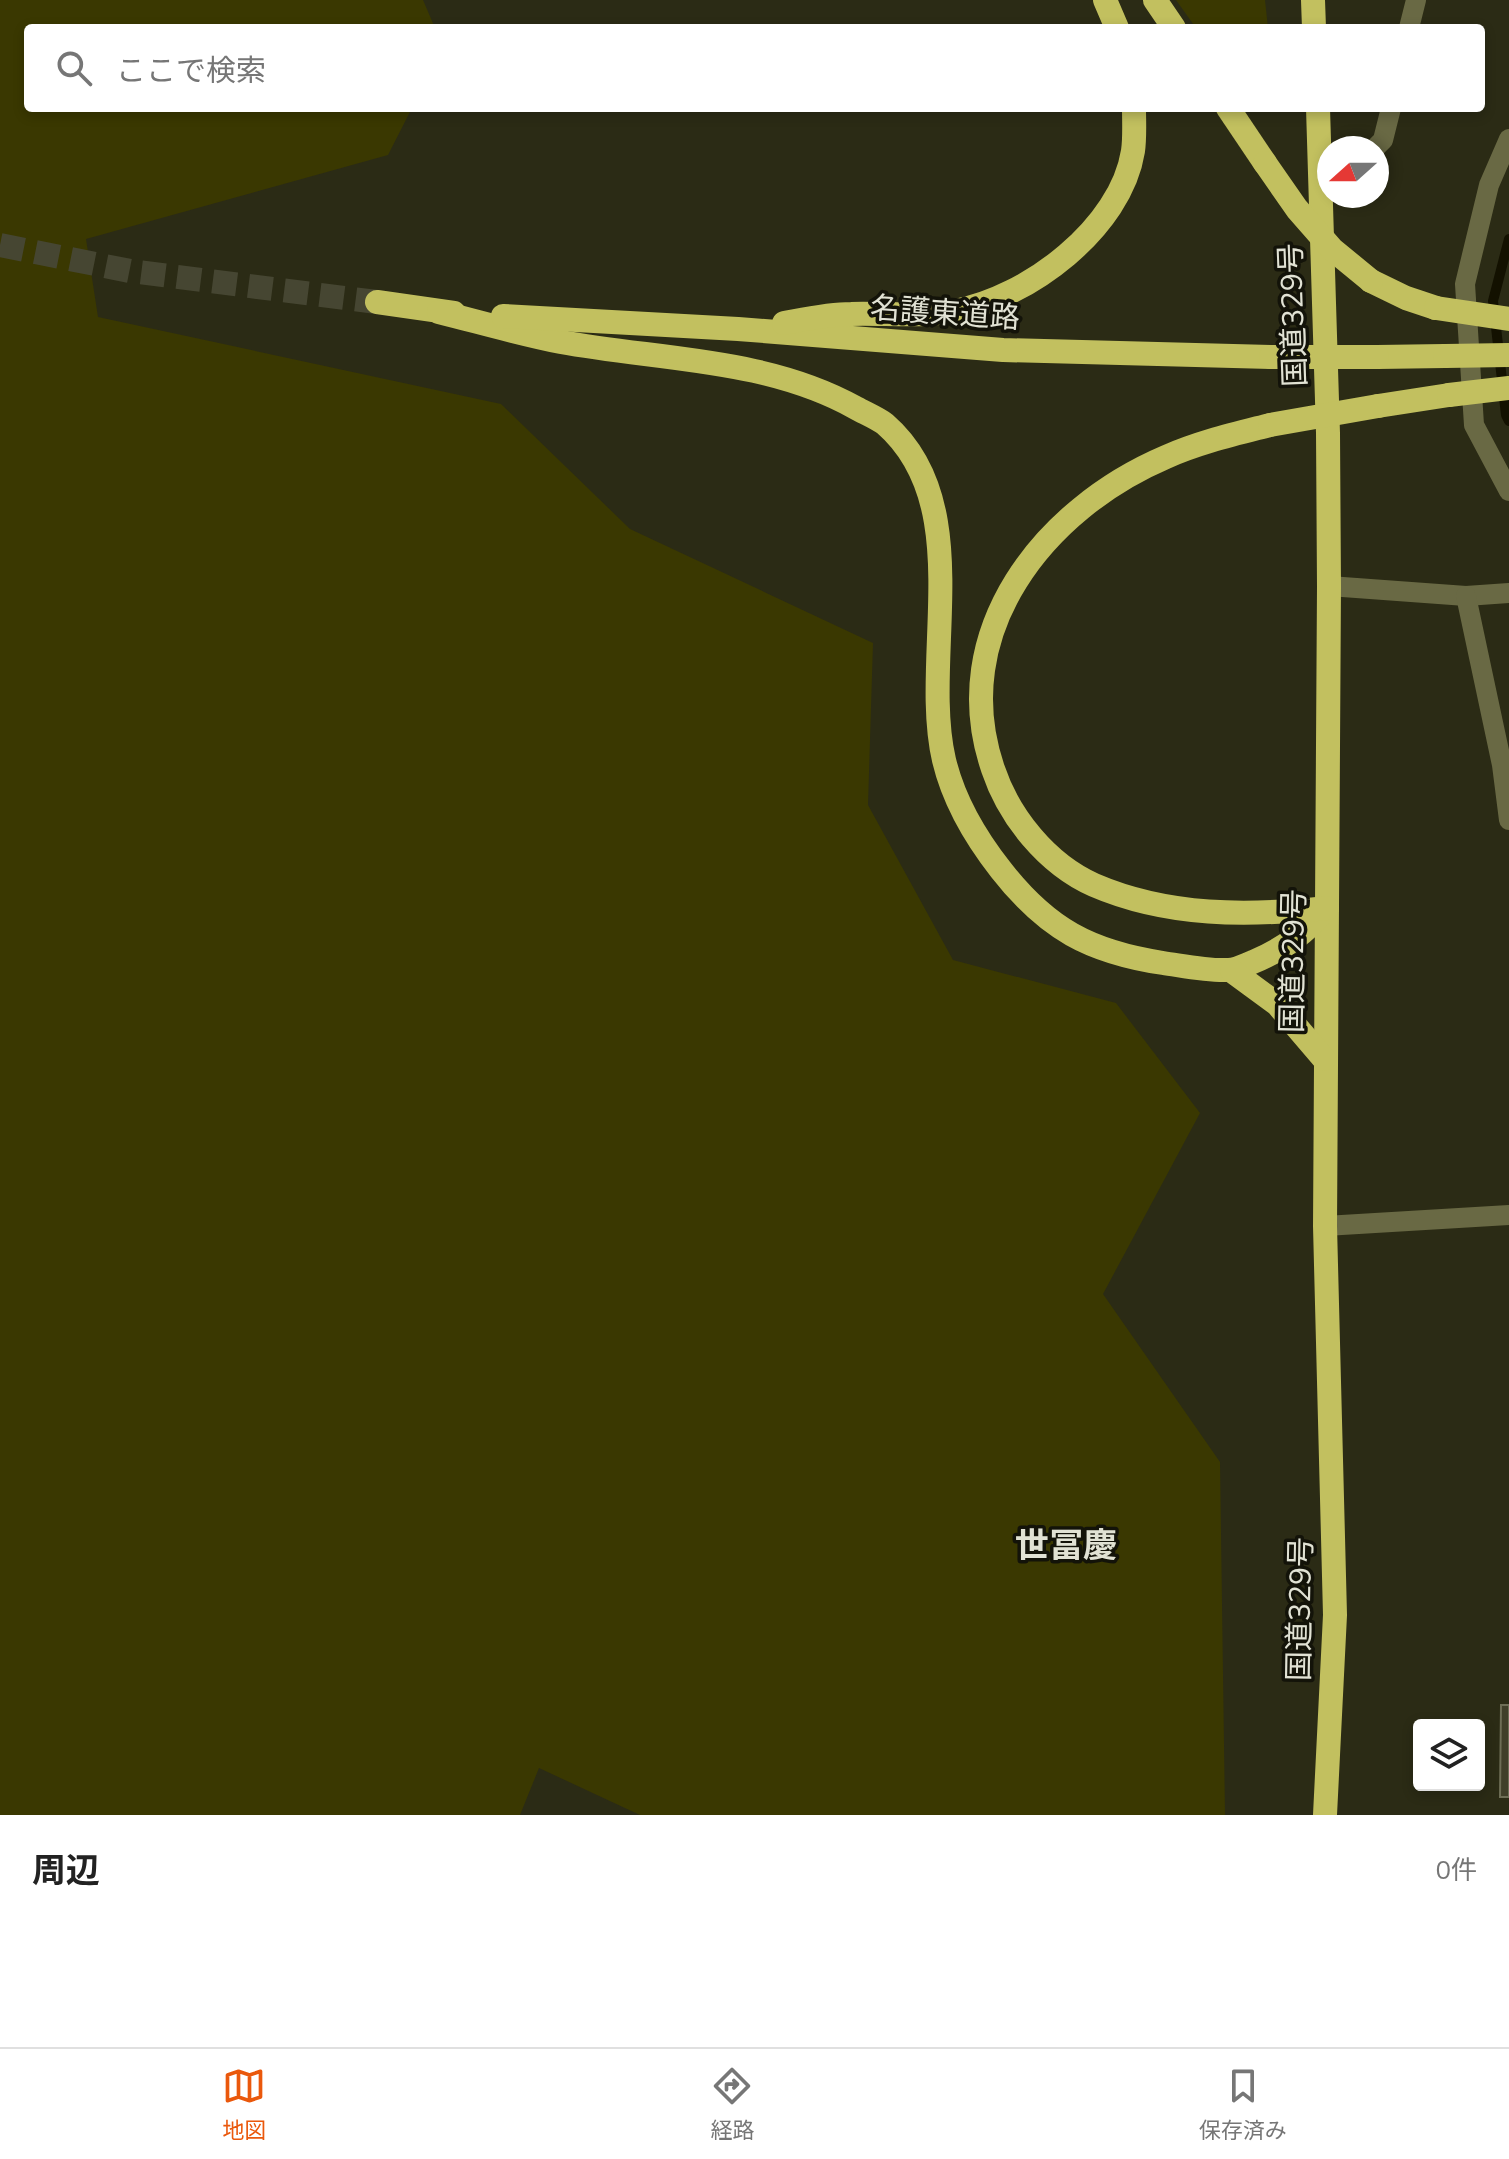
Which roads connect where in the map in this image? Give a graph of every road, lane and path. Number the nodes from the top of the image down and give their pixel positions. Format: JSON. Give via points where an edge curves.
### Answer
{"nodes":[{"id":1,"x":1105,"y":0,"type":"edge"},
{"id":2,"x":1155,"y":0,"type":"edge"},
{"id":3,"x":1313,"y":0,"type":"edge"},
{"id":4,"x":1416,"y":0,"type":"edge"},
{"id":5,"x":1115,"y":24,"type":"edge"},
{"id":6,"x":1171,"y":24,"type":"edge"},
{"id":7,"x":1314,"y":24,"type":"edge"},
{"id":8,"x":1410,"y":24,"type":"edge"},
{"id":9,"x":1134,"y":112,"type":"edge"},
{"id":10,"x":1231,"y":112,"type":"edge"},
{"id":11,"x":1318,"y":112,"type":"edge"},
{"id":12,"x":1390,"y":112,"type":"edge"},
{"id":13,"x":1321,"y":136,"type":"edge"},
{"id":14,"x":1384,"y":136,"type":"edge"},
{"id":15,"x":1509,"y":139,"type":"edge"},
{"id":16,"x":1325,"y":208,"type":"edge"},
{"id":17,"x":377,"y":302,"type":"tunnel mouth"},
{"id":18,"x":439,"y":312,"type":"junction"},
{"id":19,"x":1509,"y":319,"type":"edge"},
{"id":20,"x":738,"y":329,"type":"junction"},
{"id":21,"x":1509,"y":355,"type":"edge"},
{"id":22,"x":1509,"y":388,"type":"edge"},
{"id":23,"x":1509,"y":491,"type":"edge"},
{"id":24,"x":1329,"y":586,"type":"junction"},
{"id":25,"x":1509,"y":593,"type":"edge"},
{"id":26,"x":1466,"y":596,"type":"junction"},
{"id":27,"x":1509,"y":820,"type":"edge"},
{"id":28,"x":1327,"y":908,"type":"junction"},
{"id":29,"x":1232,"y":971,"type":"junction"},
{"id":30,"x":1324,"y":1059,"type":"junction"},
{"id":31,"x":1509,"y":1215,"type":"edge"},
{"id":32,"x":1325,"y":1226,"type":"junction"},
{"id":33,"x":1325,"y":1815,"type":"edge"}],
"edges":[{"from":1,"to":5,"type":"highway"},
{"from":2,"to":6,"type":"highway"},
{"from":3,"to":7,"type":"highway"},
{"from":4,"to":8,"type":"street"},
{"from":9,"to":20,"type":"highway","via":[[1133,153],[1098,223],[1070,254],[1028,282],[989,302],[954,311],[847,314]]},
{"from":10,"to":19,"type":"highway","bridge":true,"via":[[1297,209],[1332,249],[1371,281],[1436,308]]},
{"from":11,"to":13,"type":"highway","name":"国道329号"},
{"from":12,"to":14,"type":"street"},
{"from":15,"to":23,"type":"street","via":[[1489,185],[1465,284],[1474,425]]},
{"from":16,"to":24,"type":"highway","name":"国道329号"},
{"from":17,"to":18,"type":"highway","name":"名護東道路"},
{"from":18,"to":20,"type":"highway","name":"名護東道路"},
{"from":18,"to":29,"type":"highway","via":[[558,341],[766,373],[832,394],[884,423],[924,478],[938,536],[938,717],[943,758],[973,832],[1045,918],[1080,939],[1148,961]]},
{"from":20,"to":21,"type":"highway","name":"名護東道路","bridge":true,"via":[[1003,350],[1271,357]]},
{"from":22,"to":28,"type":"highway","bridge":true,"via":[[1270,425],[1165,457],[1079,510],[1037,550],[1002,604],[991,634],[983,666],[982,731],[1001,793],[1017,819],[1064,865],[1092,884],[1163,906],[1235,914]]},
{"from":24,"to":26,"type":"street"},
{"from":24,"to":28,"type":"highway","name":"国道329号"},
{"from":25,"to":26,"type":"street"},
{"from":26,"to":27,"type":"street"},
{"from":28,"to":29,"type":"highway","via":[[1288,946]]},
{"from":28,"to":30,"type":"highway","name":"国道329号"},
{"from":29,"to":30,"type":"highway","via":[[1277,1004]]},
{"from":30,"to":32,"type":"highway","name":"国道329号"},
{"from":31,"to":32,"type":"street"},
{"from":32,"to":33,"type":"highway","name":"国道329号","via":[[1335,1615]]}]}
